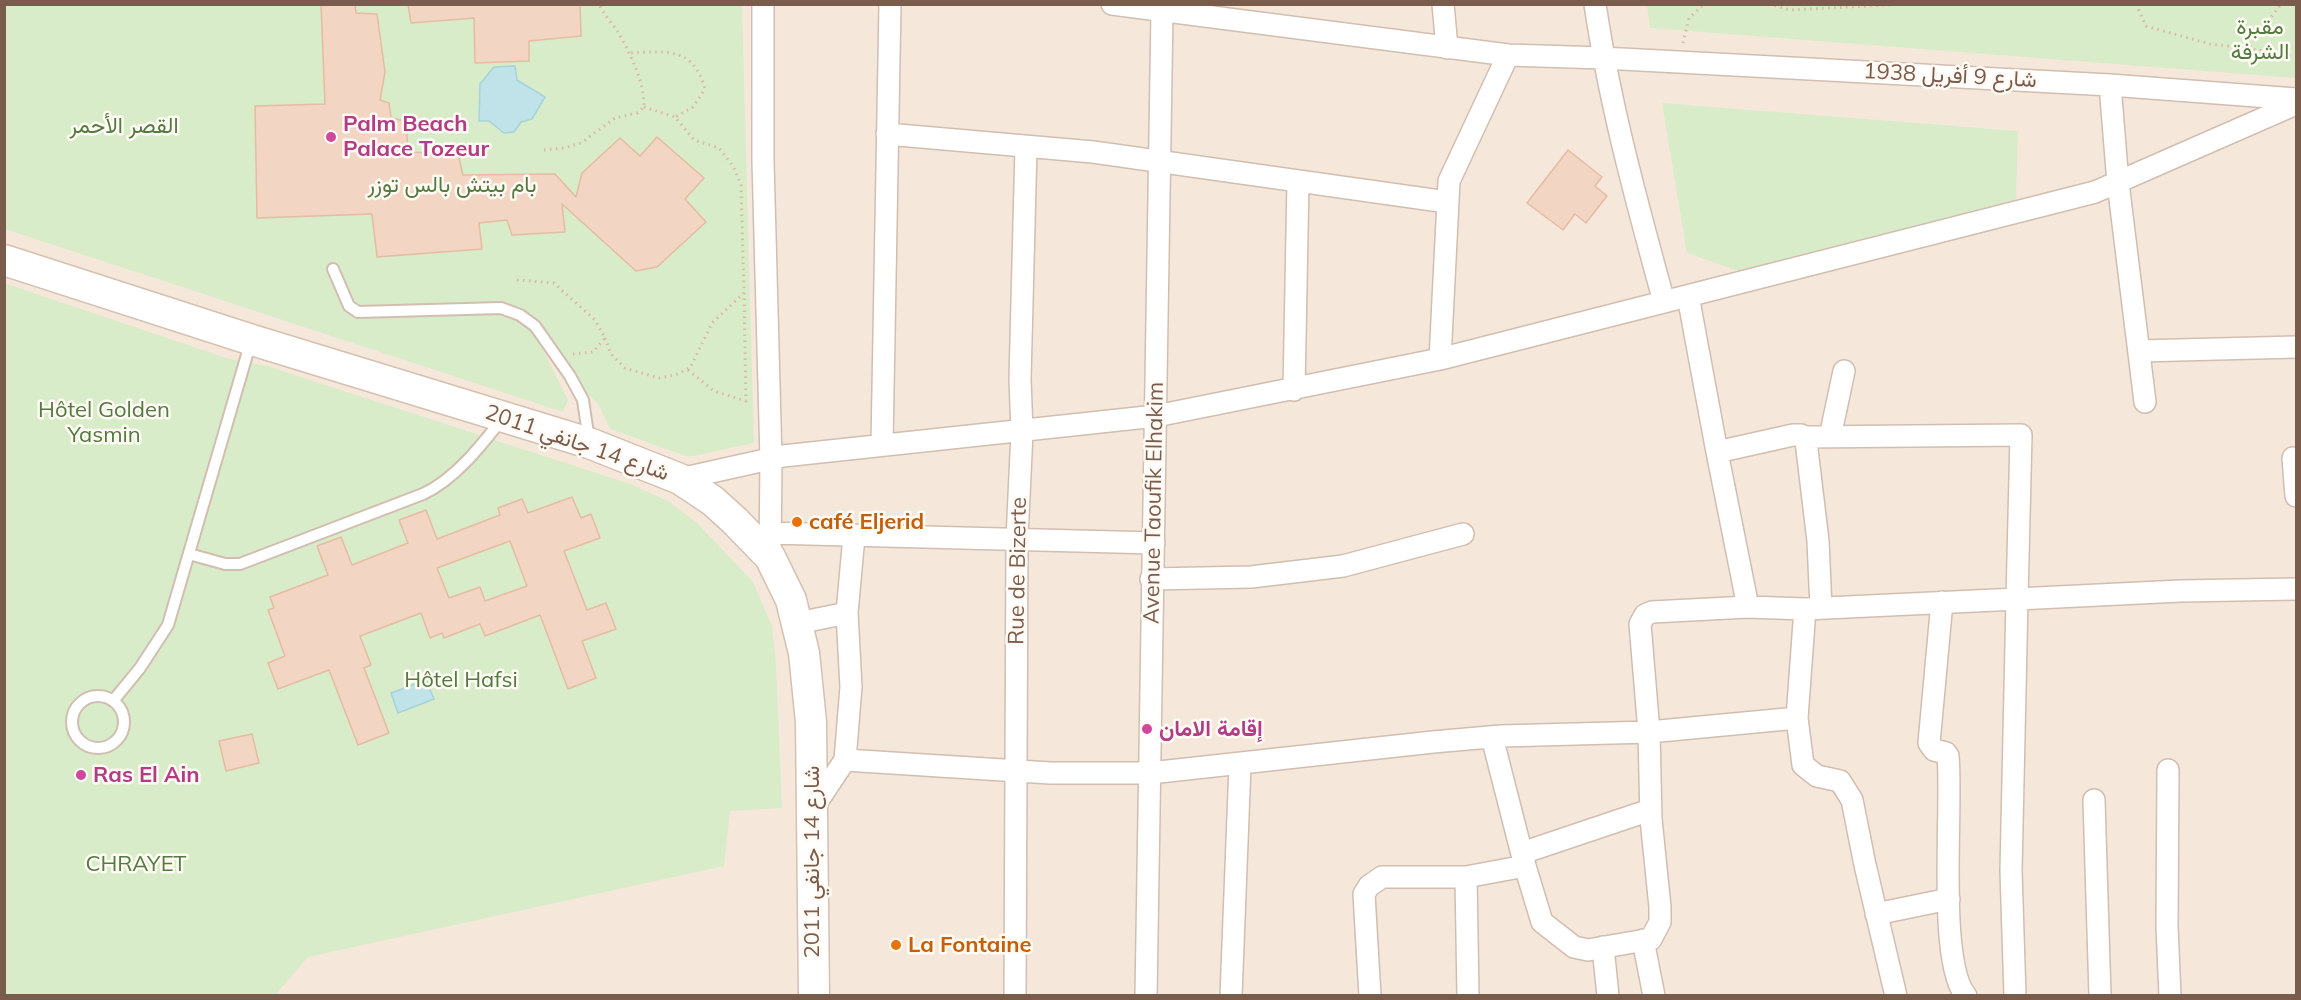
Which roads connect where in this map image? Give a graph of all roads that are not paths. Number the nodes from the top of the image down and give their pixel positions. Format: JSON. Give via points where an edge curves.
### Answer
{"nodes":[{"id":1,"x":763,"y":4,"type":"edge"},
{"id":2,"x":890,"y":4,"type":"edge"},
{"id":3,"x":1112,"y":4,"type":"edge"},
{"id":4,"x":1443,"y":4,"type":"edge"},
{"id":5,"x":1595,"y":4,"type":"edge"},
{"id":6,"x":1162,"y":11,"type":"junction"},
{"id":7,"x":1276,"y":15,"type":"edge"},
{"id":8,"x":1447,"y":48,"type":"junction"},
{"id":9,"x":1508,"y":55,"type":"junction"},
{"id":10,"x":1603,"y":58,"type":"junction"},
{"id":11,"x":2110,"y":85,"type":"junction"},
{"id":12,"x":2296,"y":102,"type":"edge"},
{"id":13,"x":887,"y":134,"type":"junction"},
{"id":14,"x":1026,"y":147,"type":"junction"},
{"id":15,"x":1161,"y":162,"type":"junction"},
{"id":16,"x":1298,"y":181,"type":"junction"},
{"id":17,"x":2118,"y":183,"type":"junction"},
{"id":18,"x":1447,"y":202,"type":"junction"},
{"id":19,"x":4,"y":260,"type":"edge"},
{"id":20,"x":333,"y":268,"type":"dead end"},
{"id":21,"x":1688,"y":296,"type":"junction"},
{"id":22,"x":1664,"y":302,"type":"junction"},
{"id":23,"x":252,"y":340,"type":"junction"},
{"id":24,"x":2296,"y":347,"type":"edge"},
{"id":25,"x":2139,"y":351,"type":"junction"},
{"id":26,"x":1440,"y":359,"type":"junction"},
{"id":27,"x":1844,"y":371,"type":"dead end"},
{"id":28,"x":1294,"y":390,"type":"junction"},
{"id":29,"x":2145,"y":402,"type":"dead end"},
{"id":30,"x":504,"y":416,"type":"junction"},
{"id":31,"x":1156,"y":416,"type":"junction"},
{"id":32,"x":1022,"y":432,"type":"junction"},
{"id":33,"x":1804,"y":437,"type":"junction"},
{"id":34,"x":1830,"y":437,"type":"junction"},
{"id":35,"x":589,"y":444,"type":"junction"},
{"id":36,"x":882,"y":444,"type":"junction"},
{"id":37,"x":1717,"y":452,"type":"junction"},
{"id":38,"x":2293,"y":458,"type":"dead end"},
{"id":39,"x":771,"y":460,"type":"junction"},
{"id":40,"x":680,"y":479,"type":"junction"},
{"id":41,"x":2296,"y":496,"type":"edge"},
{"id":42,"x":1463,"y":534,"type":"dead end"},
{"id":43,"x":854,"y":536,"type":"junction"},
{"id":44,"x":1017,"y":539,"type":"junction"},
{"id":45,"x":1154,"y":543,"type":"junction"},
{"id":46,"x":771,"y":545,"type":"junction"},
{"id":47,"x":189,"y":554,"type":"junction"},
{"id":48,"x":1151,"y":579,"type":"junction"},
{"id":49,"x":2296,"y":589,"type":"edge"},
{"id":50,"x":2017,"y":599,"type":"junction"},
{"id":51,"x":1942,"y":602,"type":"junction"},
{"id":52,"x":1748,"y":607,"type":"junction"},
{"id":53,"x":1813,"y":608,"type":"junction"},
{"id":54,"x":847,"y":613,"type":"junction"},
{"id":55,"x":798,"y":623,"type":"junction"},
{"id":56,"x":113,"y":701,"type":"junction"},
{"id":57,"x":1797,"y":717,"type":"junction"},
{"id":58,"x":1649,"y":732,"type":"junction"},
{"id":59,"x":1492,"y":737,"type":"junction"},
{"id":60,"x":845,"y":760,"type":"junction"},
{"id":61,"x":1240,"y":765,"type":"junction"},
{"id":62,"x":1016,"y":770,"type":"junction"},
{"id":63,"x":2168,"y":770,"type":"dead end"},
{"id":64,"x":1150,"y":773,"type":"junction"},
{"id":65,"x":2094,"y":800,"type":"dead end"},
{"id":66,"x":812,"y":810,"type":"junction"},
{"id":67,"x":1650,"y":810,"type":"junction"},
{"id":68,"x":1524,"y":859,"type":"junction"},
{"id":69,"x":1466,"y":877,"type":"junction"},
{"id":70,"x":1949,"y":899,"type":"junction"},
{"id":71,"x":1876,"y":914,"type":"junction"},
{"id":72,"x":1643,"y":940,"type":"junction"},
{"id":73,"x":1603,"y":947,"type":"junction"},
{"id":74,"x":814,"y":996,"type":"edge"},
{"id":75,"x":1015,"y":996,"type":"edge"},
{"id":76,"x":1146,"y":996,"type":"edge"},
{"id":77,"x":1230,"y":996,"type":"edge"},
{"id":78,"x":1370,"y":996,"type":"edge"},
{"id":79,"x":1468,"y":996,"type":"edge"},
{"id":80,"x":1608,"y":996,"type":"edge"},
{"id":81,"x":1654,"y":996,"type":"edge"},
{"id":82,"x":1896,"y":996,"type":"edge"},
{"id":83,"x":1966,"y":996,"type":"edge"},
{"id":84,"x":2015,"y":996,"type":"edge"},
{"id":85,"x":2100,"y":996,"type":"edge"},
{"id":86,"x":2170,"y":996,"type":"edge"}],
"edges":[{"from":1,"to":39,"type":"street"},
{"from":2,"to":13,"type":"street"},
{"from":3,"to":6,"type":"street","name":"شارع 9 أفريل 1938"},
{"from":4,"to":8,"type":"street"},
{"from":5,"to":10,"type":"street"},
{"from":6,"to":7,"type":"street","name":"شارع 9 أفريل 1938"},
{"from":6,"to":15,"type":"street","name":"Avenue Taoufik Elhakim"},
{"from":7,"to":8,"type":"street","name":"شارع 9 أفريل 1938"},
{"from":8,"to":9,"type":"street","name":"شارع 9 أفريل 1938"},
{"from":9,"to":10,"type":"street","name":"شارع 9 أفريل 1938"},
{"from":9,"to":18,"type":"street","via":[[1449,181]]},
{"from":10,"to":11,"type":"street","name":"شارع 9 أفريل 1938"},
{"from":10,"to":22,"type":"street","via":[[1629,175]]},
{"from":11,"to":12,"type":"street","name":"شارع 9 أفريل 1938"},
{"from":11,"to":17,"type":"street"},
{"from":12,"to":17,"type":"street"},
{"from":13,"to":14,"type":"street"},
{"from":13,"to":36,"type":"street"},
{"from":14,"to":15,"type":"street"},
{"from":14,"to":32,"type":"street","name":"Rue de Bizerte"},
{"from":15,"to":16,"type":"street"},
{"from":15,"to":31,"type":"street","name":"Avenue Taoufik Elhakim"},
{"from":16,"to":18,"type":"street"},
{"from":16,"to":28,"type":"street"},
{"from":17,"to":21,"type":"street"},
{"from":17,"to":25,"type":"street"},
{"from":18,"to":26,"type":"street"},
{"from":19,"to":23,"type":"main road","name":"شارع 14 جانفي 2011"},
{"from":20,"to":35,"type":"lane","via":[[350,306],[358,312],[501,308],[520,315],[535,326],[583,400]]},
{"from":21,"to":22,"type":"street"},
{"from":21,"to":37,"type":"street"},
{"from":22,"to":26,"type":"street"},
{"from":23,"to":30,"type":"main road","name":"شارع 14 جانفي 2011"},
{"from":23,"to":47,"type":"lane"},
{"from":24,"to":25,"type":"street"},
{"from":25,"to":29,"type":"street"},
{"from":26,"to":28,"type":"street"},
{"from":27,"to":34,"type":"street"},
{"from":28,"to":31,"type":"street"},
{"from":30,"to":35,"type":"main road","name":"شارع 14 جانفي 2011"},
{"from":30,"to":47,"type":"lane","via":[[438,487],[240,564]]},
{"from":31,"to":32,"type":"street"},
{"from":31,"to":45,"type":"street","name":"Avenue Taoufik Elhakim"},
{"from":32,"to":36,"type":"street"},
{"from":32,"to":44,"type":"street","name":"Rue de Bizerte"},
{"from":33,"to":34,"type":"street"},
{"from":33,"to":37,"type":"street","via":[[1793,435]]},
{"from":33,"to":53,"type":"street","via":[[1818,541]]},
{"from":34,"to":50,"type":"street","via":[[2021,435]]},
{"from":35,"to":40,"type":"main road","name":"شارع 14 جانفي 2011"},
{"from":36,"to":39,"type":"street"},
{"from":37,"to":52,"type":"street"},
{"from":38,"to":41,"type":"street"},
{"from":39,"to":40,"type":"street"},
{"from":39,"to":46,"type":"street"},
{"from":40,"to":46,"type":"main road","name":"شارع 14 جانفي 2011"},
{"from":42,"to":48,"type":"street","via":[[1343,566],[1251,577]]},
{"from":43,"to":44,"type":"street"},
{"from":43,"to":46,"type":"street"},
{"from":43,"to":54,"type":"street"},
{"from":44,"to":45,"type":"street"},
{"from":44,"to":62,"type":"street","name":"Rue de Bizerte"},
{"from":45,"to":48,"type":"street","name":"Avenue Taoufik Elhakim"},
{"from":46,"to":55,"type":"main road","name":"شارع 14 جانفي 2011"},
{"from":47,"to":56,"type":"lane","via":[[168,625]]},
{"from":48,"to":64,"type":"street","name":"Avenue Taoufik Elhakim"},
{"from":49,"to":50,"type":"street"},
{"from":50,"to":51,"type":"street"},
{"from":50,"to":84,"type":"street","via":[[2011,871]]},
{"from":51,"to":53,"type":"street"},
{"from":51,"to":70,"type":"street","via":[[1929,743],[1948,756]]},
{"from":52,"to":53,"type":"street"},
{"from":52,"to":58,"type":"street","via":[[1645,615],[1640,634]]},
{"from":53,"to":57,"type":"street"},
{"from":54,"to":55,"type":"street"},
{"from":54,"to":60,"type":"street","via":[[851,687]]},
{"from":55,"to":66,"type":"main road","name":"شارع 14 جانفي 2011","via":[[811,722]]},
{"from":56,"to":56,"type":"lane","via":[[97,696],[78,705],[72,723],[80,741],[99,748],[118,740],[124,721],[122,711]]},
{"from":57,"to":58,"type":"street"},
{"from":57,"to":71,"type":"street","via":[[1803,765],[1817,776],[1840,781],[1852,800]]},
{"from":58,"to":59,"type":"street"},
{"from":58,"to":67,"type":"street"},
{"from":59,"to":61,"type":"street"},
{"from":59,"to":68,"type":"street"},
{"from":60,"to":62,"type":"street"},
{"from":60,"to":66,"type":"street"},
{"from":61,"to":64,"type":"street"},
{"from":61,"to":77,"type":"street"},
{"from":62,"to":64,"type":"street"},
{"from":62,"to":75,"type":"street","name":"Rue de Bizerte"},
{"from":63,"to":86,"type":"street"},
{"from":64,"to":76,"type":"street","name":"Avenue Taoufik Elhakim"},
{"from":65,"to":85,"type":"street"},
{"from":66,"to":74,"type":"main road","name":"شارع 14 جانفي 2011"},
{"from":67,"to":68,"type":"street"},
{"from":67,"to":72,"type":"street","via":[[1660,922],[1651,939]]},
{"from":68,"to":69,"type":"street"},
{"from":68,"to":73,"type":"street","via":[[1542,922],[1574,947]]},
{"from":69,"to":78,"type":"street","via":[[1390,876],[1369,886],[1364,894],[1364,910]]},
{"from":69,"to":79,"type":"street"},
{"from":70,"to":71,"type":"street"},
{"from":70,"to":83,"type":"street","via":[[1956,980]]},
{"from":71,"to":82,"type":"street"},
{"from":72,"to":73,"type":"street"},
{"from":72,"to":81,"type":"street"},
{"from":73,"to":80,"type":"street"}]}
